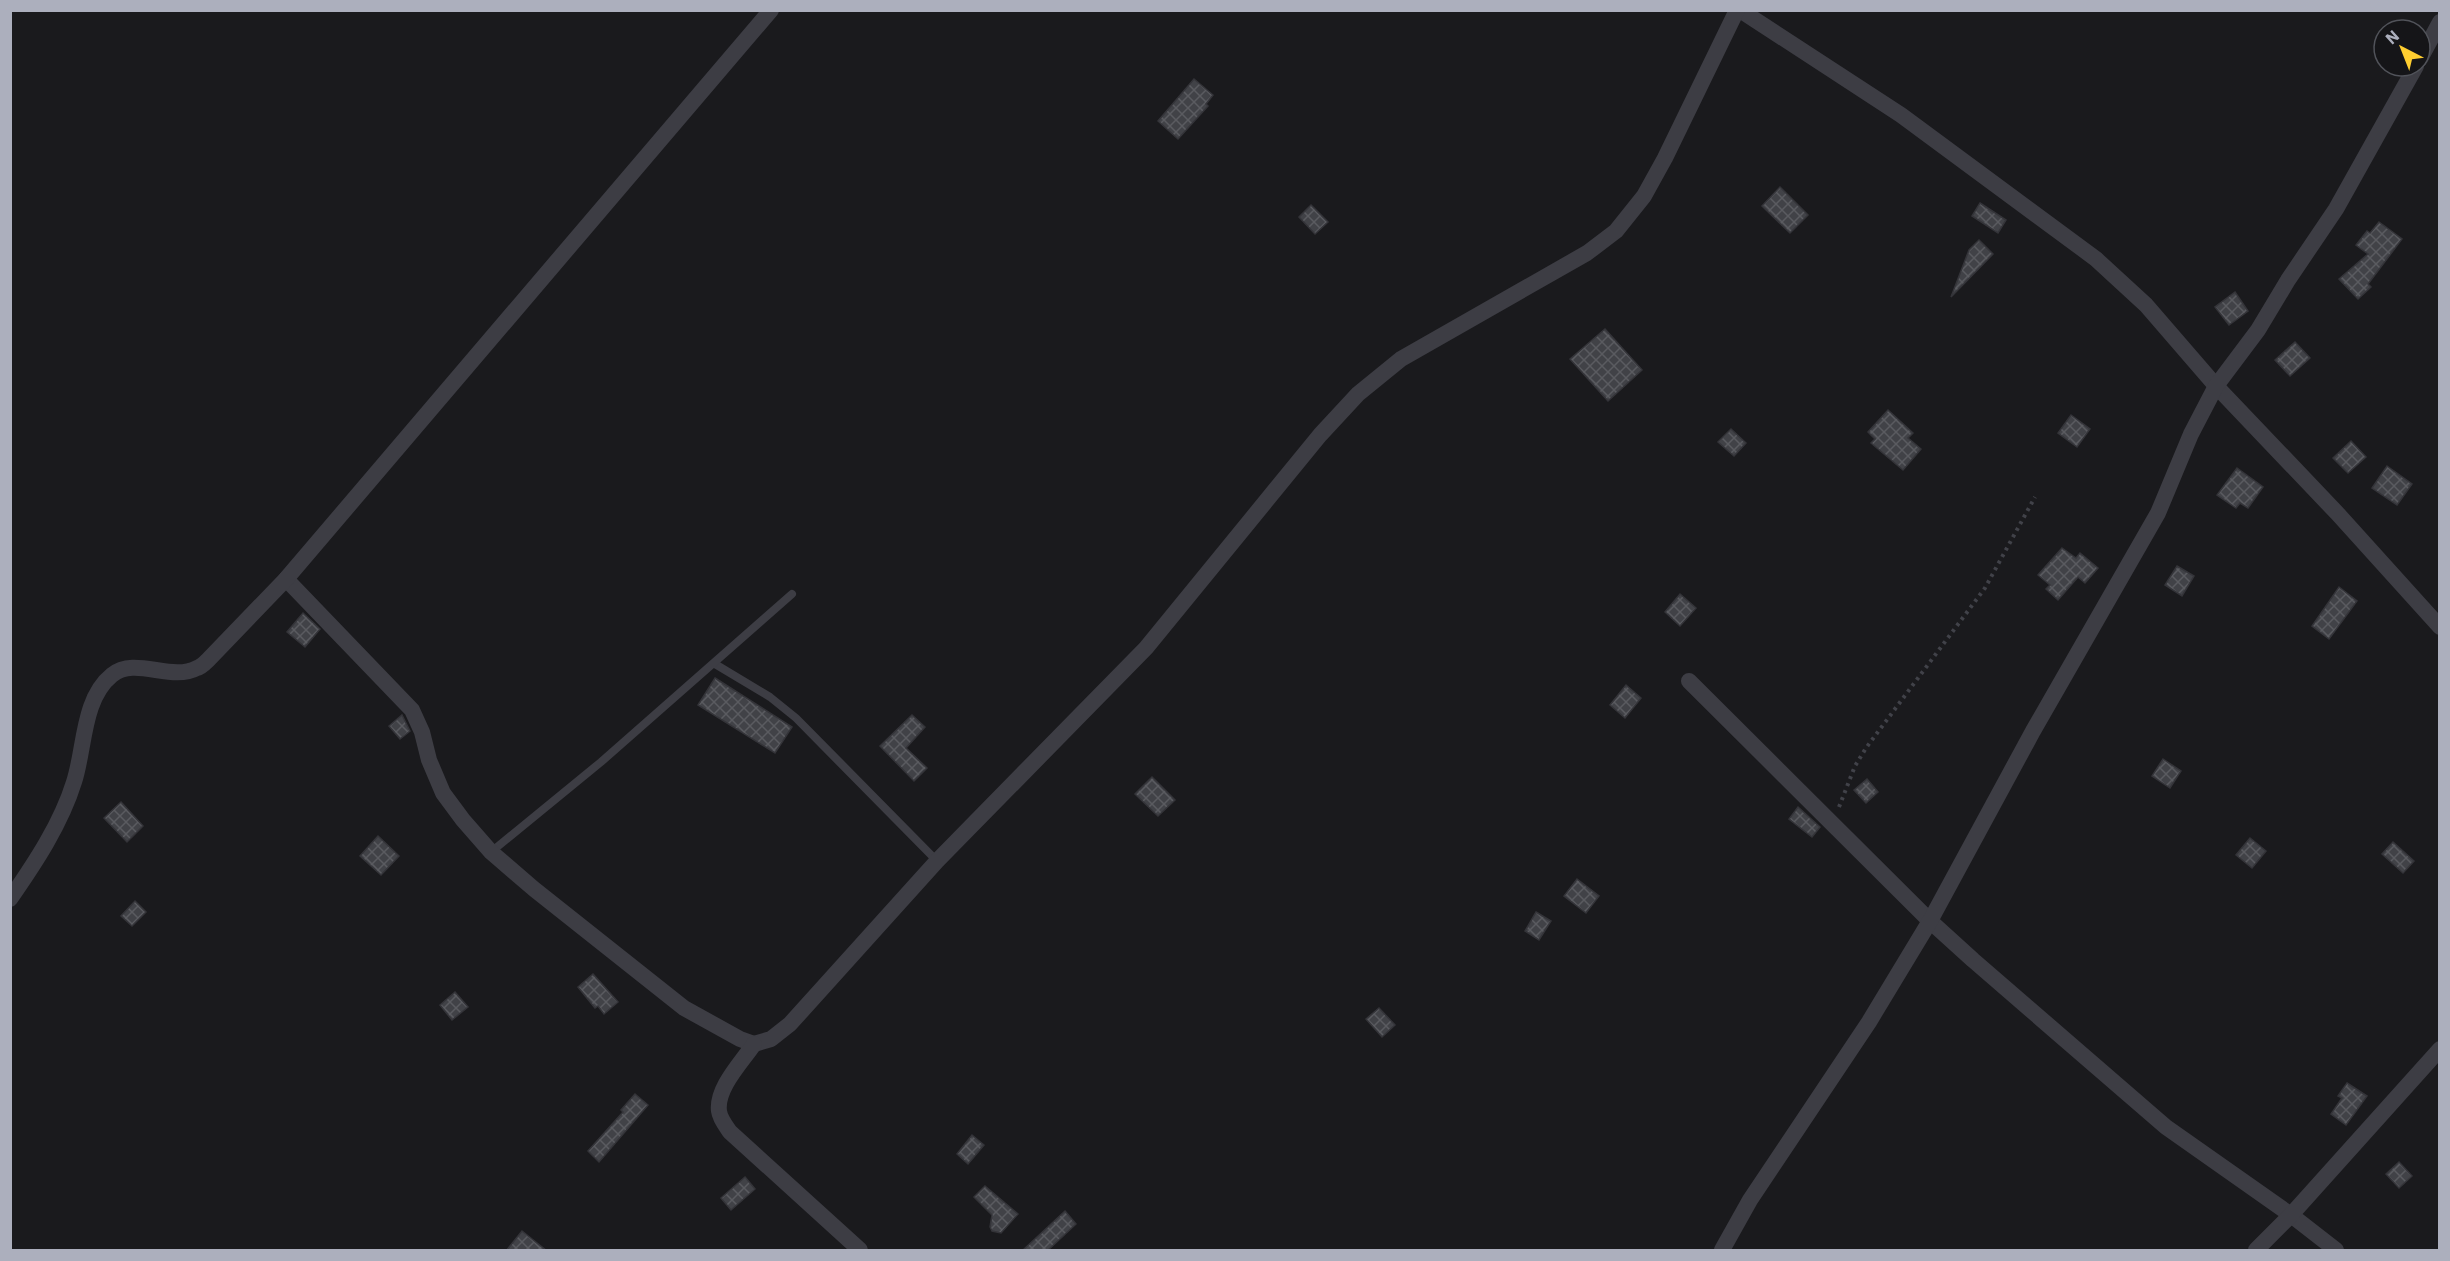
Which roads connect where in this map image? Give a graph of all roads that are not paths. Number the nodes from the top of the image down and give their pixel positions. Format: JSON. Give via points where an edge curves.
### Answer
{"nodes":[{"id":1,"x":771,"y":10,"type":"edge"},
{"id":2,"x":1739,"y":10,"type":"edge"},
{"id":3,"x":2439,"y":22,"type":"edge"},
{"id":4,"x":2432,"y":36,"type":"edge"},
{"id":5,"x":2409,"y":78,"type":"edge"},
{"id":6,"x":2216,"y":386,"type":"junction"},
{"id":7,"x":286,"y":579,"type":"junction"},
{"id":8,"x":792,"y":594,"type":"dead end"},
{"id":9,"x":2439,"y":627,"type":"edge"},
{"id":10,"x":715,"y":664,"type":"junction"},
{"id":11,"x":1689,"y":681,"type":"dead end"},
{"id":12,"x":491,"y":852,"type":"junction"},
{"id":13,"x":937,"y":861,"type":"junction"},
{"id":14,"x":10,"y":899,"type":"edge"},
{"id":15,"x":1930,"y":921,"type":"junction"},
{"id":16,"x":754,"y":1044,"type":"junction"},
{"id":17,"x":2439,"y":1049,"type":"edge"},
{"id":18,"x":2291,"y":1215,"type":"junction"},
{"id":19,"x":860,"y":1251,"type":"edge"},
{"id":20,"x":1722,"y":1251,"type":"edge"},
{"id":21,"x":2256,"y":1251,"type":"edge"},
{"id":22,"x":2336,"y":1251,"type":"edge"}],
"edges":[{"from":1,"to":7,"type":"street"},
{"from":2,"to":6,"type":"street","via":[[1901,116],[2096,259],[2146,305]]},
{"from":2,"to":13,"type":"street","via":[[1660,168],[1616,231],[1587,253],[1401,359],[1358,394],[1146,648]]},
{"from":3,"to":4,"type":"street"},
{"from":5,"to":6,"type":"street","via":[[2336,209],[2258,330]]},
{"from":6,"to":9,"type":"street"},
{"from":6,"to":15,"type":"street","via":[[2158,513]]},
{"from":7,"to":12,"type":"street","via":[[412,710],[442,793]]},
{"from":7,"to":14,"type":"street","via":[[196,669],[131,668],[114,673],[100,686],[65,804]]},
{"from":8,"to":10,"type":"lane"},
{"from":10,"to":12,"type":"lane"},
{"from":10,"to":13,"type":"lane","via":[[770,697],[796,718]]},
{"from":11,"to":15,"type":"street"},
{"from":12,"to":16,"type":"street","via":[[684,1008]]},
{"from":13,"to":16,"type":"street","via":[[790,1024],[771,1039]]},
{"from":15,"to":18,"type":"street","via":[[2166,1126]]},
{"from":15,"to":20,"type":"street","via":[[1869,1022],[1750,1200]]},
{"from":16,"to":19,"type":"street","via":[[723,1089],[719,1100],[722,1120],[730,1132]]},
{"from":17,"to":18,"type":"street"},
{"from":18,"to":21,"type":"street"},
{"from":18,"to":22,"type":"street"}]}
